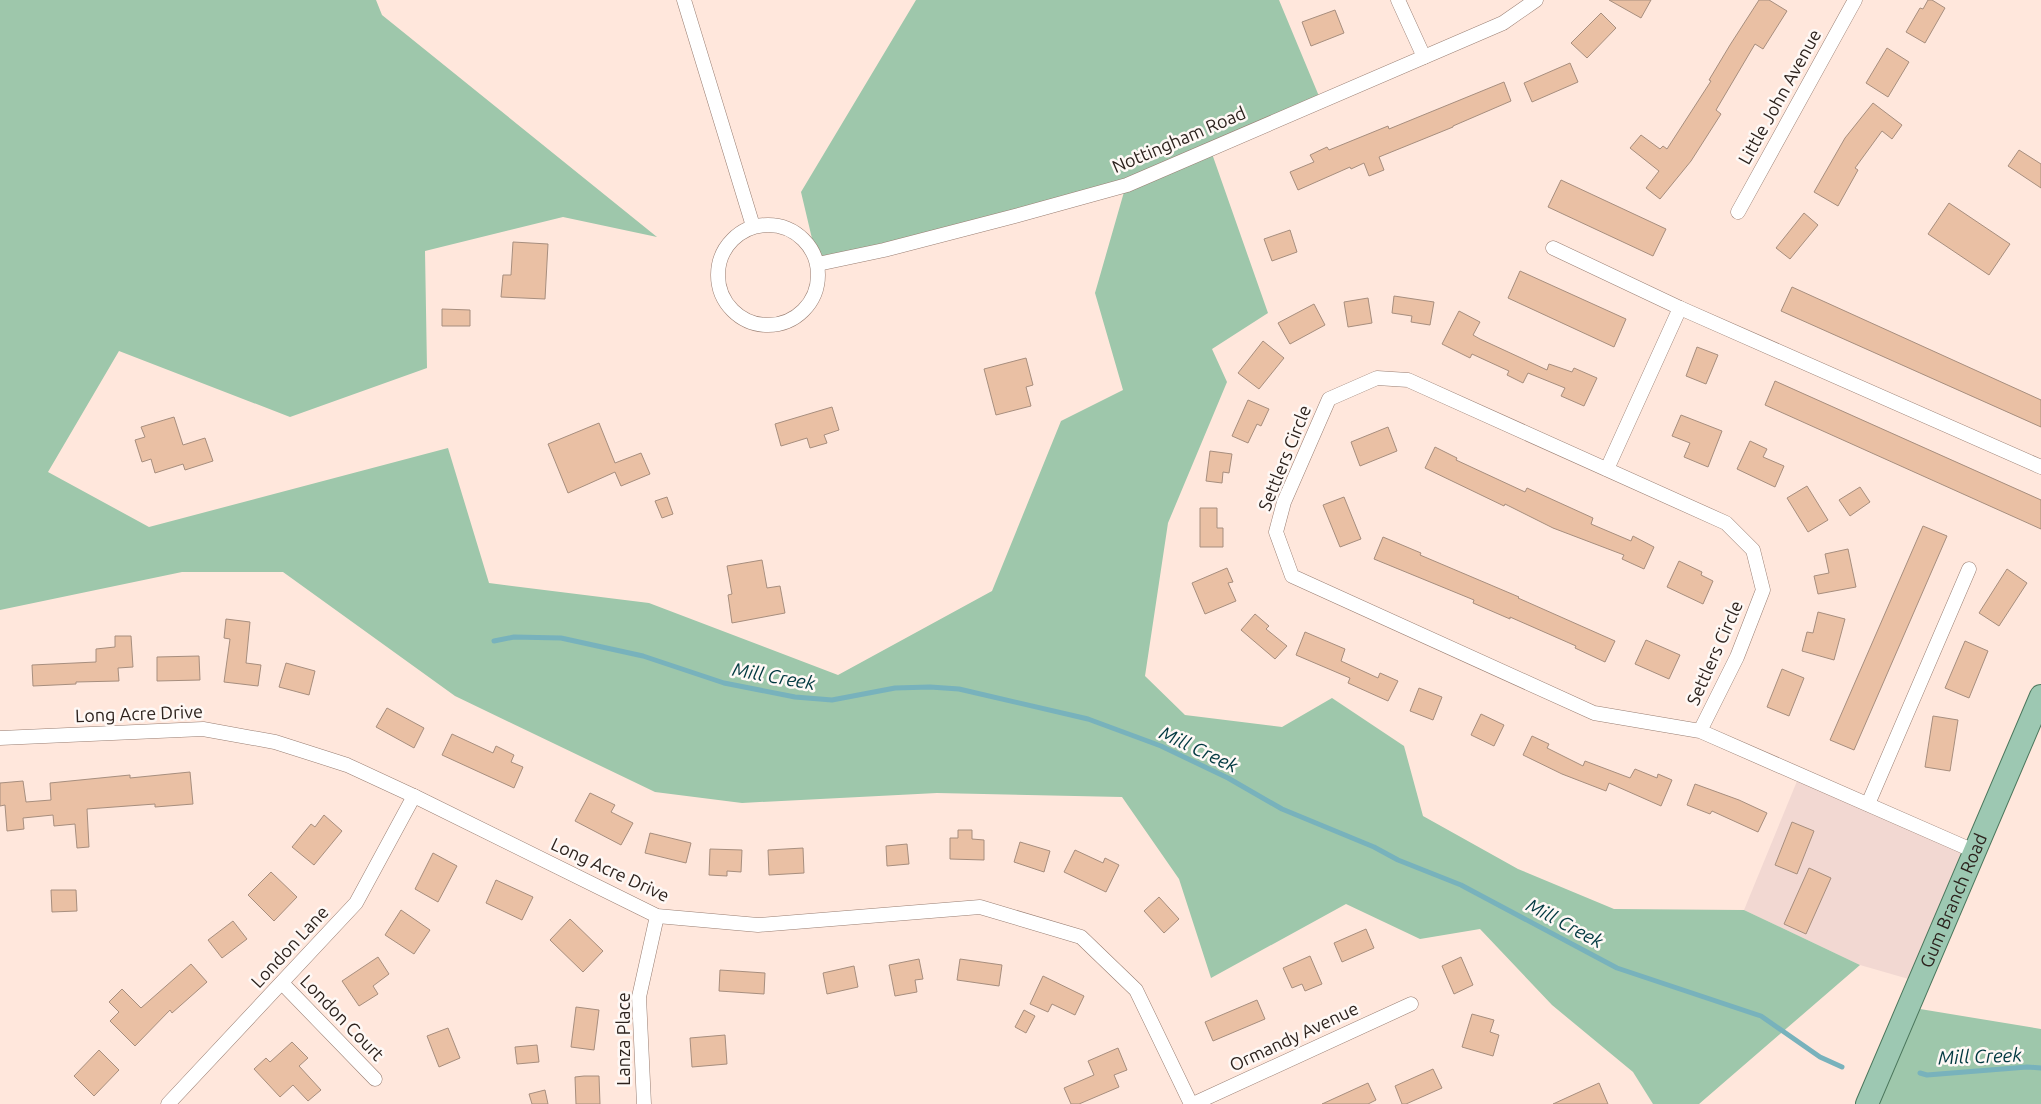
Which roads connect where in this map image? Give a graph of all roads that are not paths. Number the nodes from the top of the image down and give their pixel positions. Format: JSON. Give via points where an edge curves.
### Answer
{"nodes":[{"id":1,"x":684,"y":0,"type":"edge"},
{"id":2,"x":1398,"y":0,"type":"edge"},
{"id":3,"x":1536,"y":0,"type":"edge"},
{"id":4,"x":1855,"y":0,"type":"edge"},
{"id":5,"x":1424,"y":57,"type":"junction"},
{"id":6,"x":1738,"y":212,"type":"dead end"},
{"id":7,"x":753,"y":226,"type":"junction"},
{"id":8,"x":1553,"y":248,"type":"dead end"},
{"id":9,"x":818,"y":264,"type":"junction"},
{"id":10,"x":1680,"y":308,"type":"junction"},
{"id":11,"x":2041,"y":467,"type":"edge"},
{"id":12,"x":1607,"y":469,"type":"junction"},
{"id":13,"x":1969,"y":570,"type":"dead end"},
{"id":14,"x":2041,"y":696,"type":"edge"},
{"id":15,"x":1700,"y":731,"type":"junction"},
{"id":16,"x":0,"y":738,"type":"edge"},
{"id":17,"x":414,"y":796,"type":"junction"},
{"id":18,"x":1868,"y":804,"type":"junction"},
{"id":19,"x":1974,"y":852,"type":"junction"},
{"id":20,"x":658,"y":916,"type":"junction"},
{"id":21,"x":282,"y":983,"type":"junction"},
{"id":22,"x":1411,"y":1004,"type":"dead end"},
{"id":23,"x":376,"y":1079,"type":"dead end"},
{"id":24,"x":168,"y":1104,"type":"edge"},
{"id":25,"x":644,"y":1104,"type":"edge"},
{"id":26,"x":1192,"y":1104,"type":"edge"},
{"id":27,"x":1867,"y":1104,"type":"edge"}],
"edges":[{"from":1,"to":7,"type":"street"},
{"from":2,"to":5,"type":"street"},
{"from":3,"to":5,"type":"street","name":"Nottingham Road","via":[[1503,23]]},
{"from":4,"to":6,"type":"street","name":"Little John Avenue"},
{"from":5,"to":9,"type":"street","name":"Nottingham Road","via":[[1126,185],[894,248]]},
{"from":7,"to":9,"type":"street","via":[[778,225],[807,243]]},
{"from":7,"to":9,"type":"street","via":[[732,238],[721,253],[716,278],[725,305],[745,322],[774,327],[798,317],[816,294]]},
{"from":8,"to":10,"type":"street"},
{"from":10,"to":11,"type":"street"},
{"from":10,"to":12,"type":"street"},
{"from":12,"to":15,"type":"street","name":"Settlers Circle","via":[[1726,523],[1753,550],[1763,590],[1737,657]]},
{"from":12,"to":15,"type":"street","name":"Settlers Circle","via":[[1408,380],[1377,378],[1329,399],[1284,502],[1276,532],[1292,576],[1594,713]]},
{"from":13,"to":18,"type":"street"},
{"from":14,"to":19,"type":"main road","name":"Gum Branch Road"},
{"from":15,"to":18,"type":"street","name":"Settlers Circle"},
{"from":16,"to":17,"type":"street","name":"Long Acre Drive","via":[[203,729],[275,742],[346,765]]},
{"from":17,"to":20,"type":"street","name":"Long Acre Drive"},
{"from":17,"to":21,"type":"street","name":"London Lane","via":[[356,903]]},
{"from":18,"to":19,"type":"street","name":"Settlers Circle"},
{"from":19,"to":27,"type":"main road","name":"Gum Branch Road"},
{"from":20,"to":25,"type":"street","name":"Lanza Place","via":[[639,997]]},
{"from":20,"to":26,"type":"street","name":"Long Acre Drive","via":[[758,925],[980,907],[1081,937],[1136,990]]},
{"from":21,"to":23,"type":"street","name":"London Court"},
{"from":21,"to":24,"type":"street","name":"London Lane"},
{"from":22,"to":26,"type":"street","name":"Ormandy Avenue"}]}
